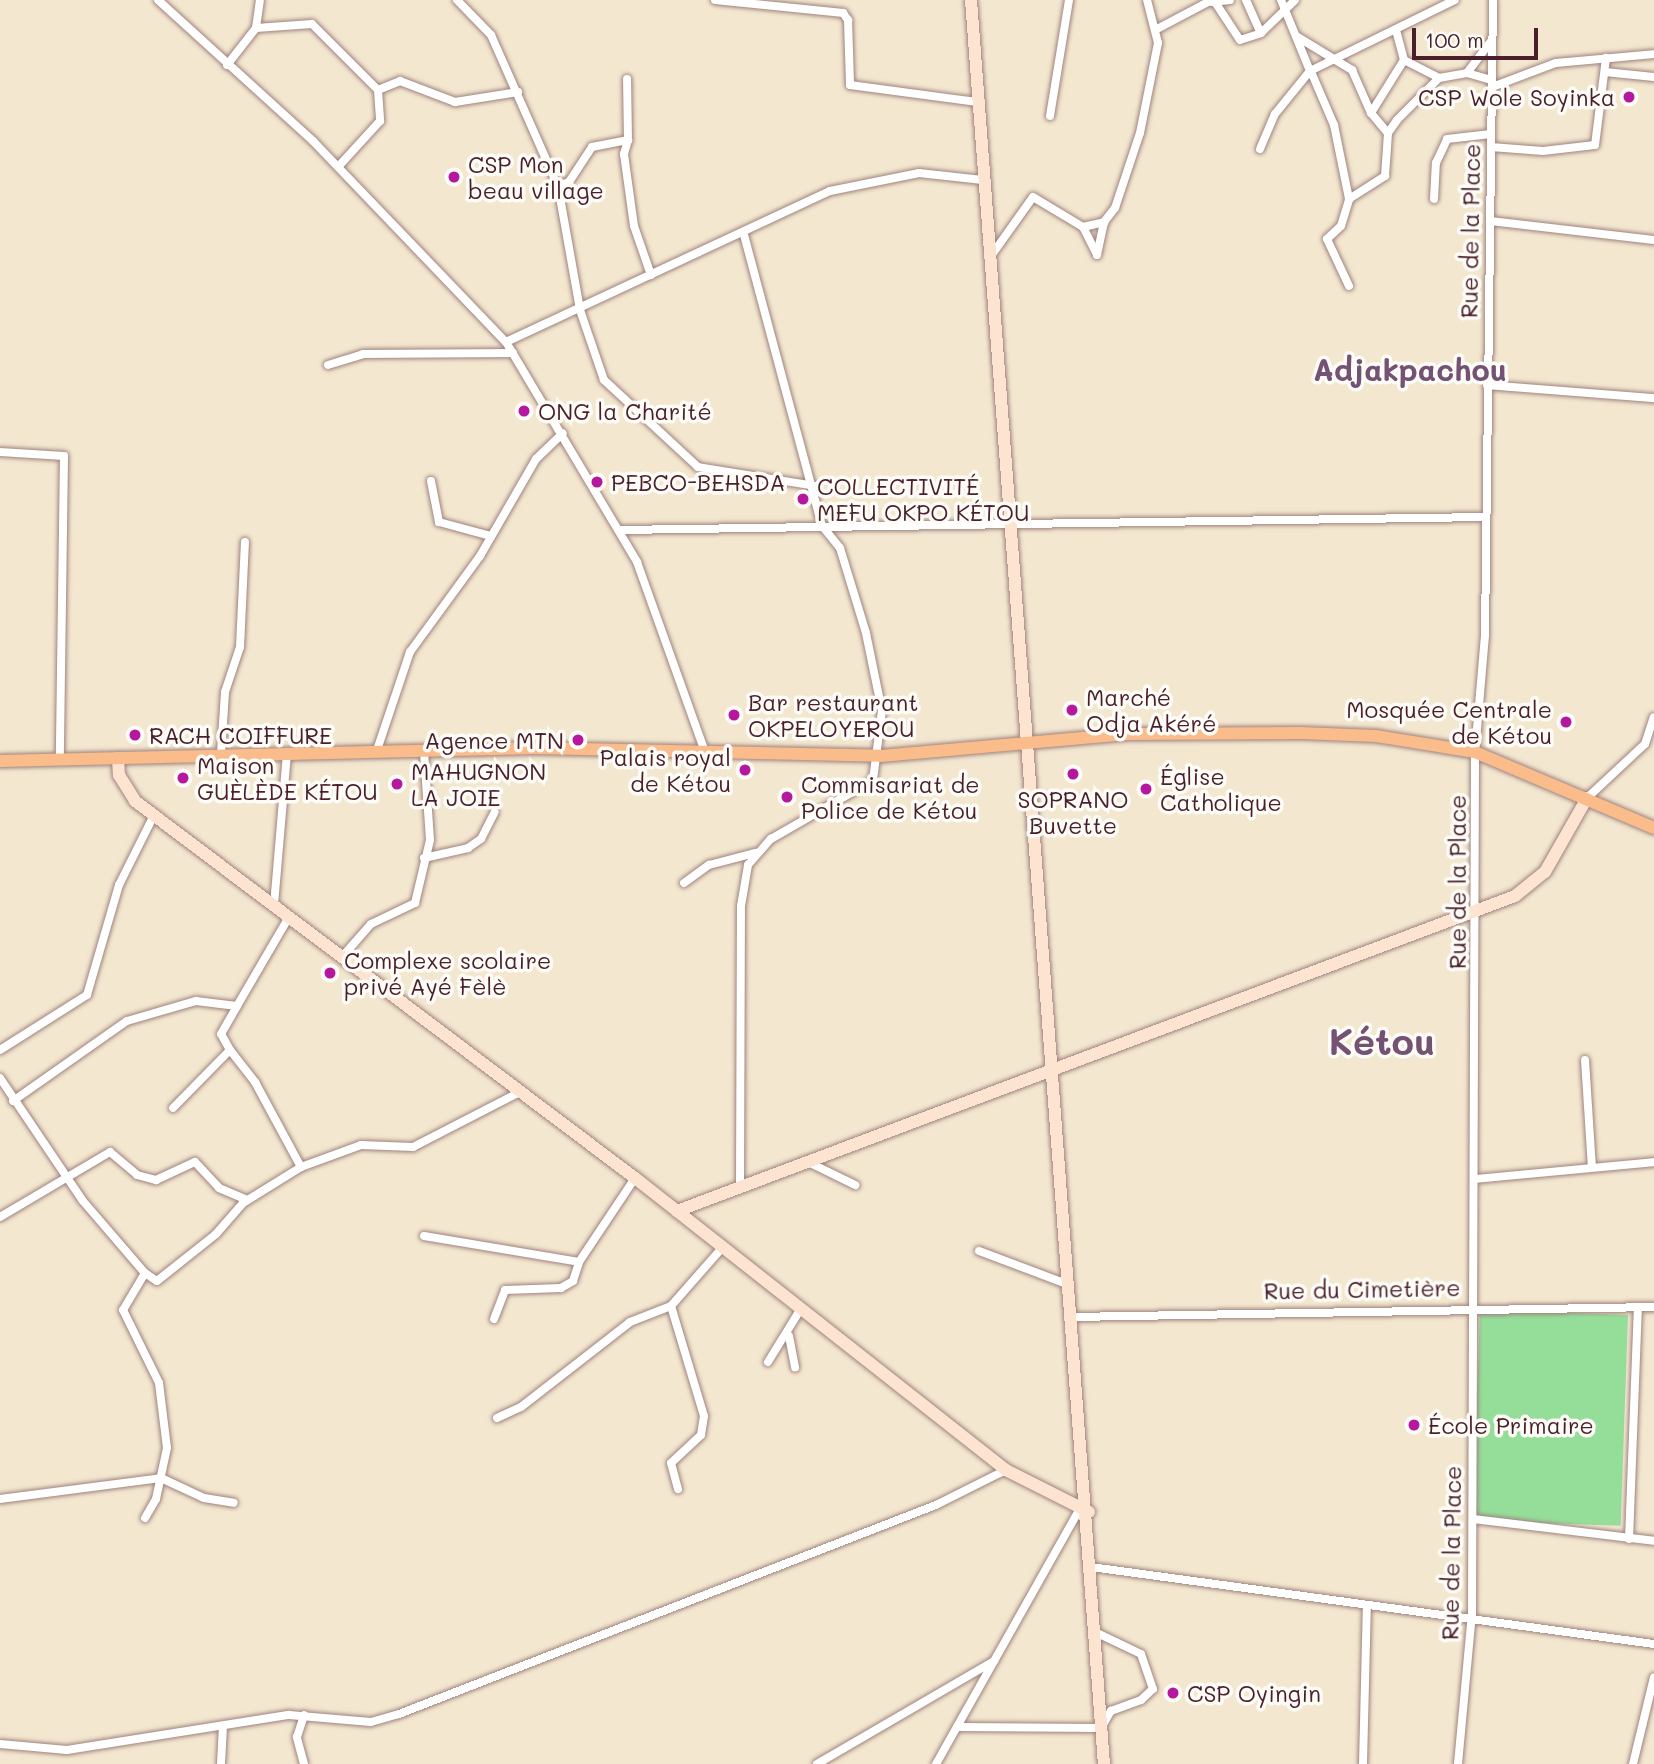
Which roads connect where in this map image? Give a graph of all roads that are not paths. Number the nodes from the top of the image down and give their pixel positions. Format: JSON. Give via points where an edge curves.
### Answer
{"nodes":[{"id":1,"x":158,"y":0,"type":"edge"},
{"id":2,"x":260,"y":0,"type":"edge"},
{"id":3,"x":457,"y":0,"type":"edge"},
{"id":4,"x":715,"y":0,"type":"edge"},
{"id":5,"x":971,"y":0,"type":"edge"},
{"id":6,"x":1069,"y":0,"type":"edge"},
{"id":7,"x":1147,"y":0,"type":"edge"},
{"id":8,"x":1230,"y":0,"type":"edge"},
{"id":9,"x":1246,"y":0,"type":"edge"},
{"id":10,"x":1282,"y":0,"type":"edge"},
{"id":11,"x":1295,"y":0,"type":"edge"},
{"id":12,"x":1455,"y":0,"type":"edge"},
{"id":13,"x":1493,"y":0,"type":"edge"},
{"id":14,"x":1213,"y":1,"type":"edge"},
{"id":15,"x":796,"y":4,"type":"edge"},
{"id":16,"x":1287,"y":13,"type":"junction"},
{"id":17,"x":256,"y":28,"type":"junction"},
{"id":18,"x":1157,"y":29,"type":"junction"},
{"id":19,"x":1396,"y":30,"type":"junction"},
{"id":20,"x":1261,"y":33,"type":"junction"},
{"id":21,"x":1493,"y":35,"type":"junction"},
{"id":22,"x":1296,"y":36,"type":"junction"},
{"id":23,"x":1654,"y":54,"type":"edge"},
{"id":24,"x":1606,"y":58,"type":"junction"},
{"id":25,"x":1334,"y":60,"type":"junction"},
{"id":26,"x":1404,"y":60,"type":"junction"},
{"id":27,"x":227,"y":65,"type":"junction"},
{"id":28,"x":1605,"y":72,"type":"junction"},
{"id":29,"x":1311,"y":73,"type":"junction"},
{"id":30,"x":1467,"y":73,"type":"junction"},
{"id":31,"x":1654,"y":77,"type":"edge"},
{"id":32,"x":1439,"y":78,"type":"junction"},
{"id":33,"x":627,"y":79,"type":"dead end"},
{"id":34,"x":1492,"y":83,"type":"junction"},
{"id":35,"x":378,"y":90,"type":"junction"},
{"id":36,"x":518,"y":92,"type":"junction"},
{"id":37,"x":978,"y":103,"type":"junction"},
{"id":38,"x":1371,"y":113,"type":"junction"},
{"id":39,"x":1049,"y":116,"type":"dead end"},
{"id":40,"x":1388,"y":133,"type":"junction"},
{"id":41,"x":1491,"y":134,"type":"junction"},
{"id":42,"x":628,"y":140,"type":"junction"},
{"id":43,"x":1491,"y":147,"type":"junction"},
{"id":44,"x":1260,"y":149,"type":"dead end"},
{"id":45,"x":338,"y":167,"type":"junction"},
{"id":46,"x":983,"y":180,"type":"junction"},
{"id":47,"x":558,"y":186,"type":"junction"},
{"id":48,"x":1349,"y":199,"type":"junction"},
{"id":49,"x":1434,"y":199,"type":"dead end"},
{"id":50,"x":1490,"y":221,"type":"junction"},
{"id":51,"x":1104,"y":222,"type":"junction"},
{"id":52,"x":1083,"y":226,"type":"junction"},
{"id":53,"x":744,"y":235,"type":"junction"},
{"id":54,"x":1654,"y":240,"type":"edge"},
{"id":55,"x":991,"y":256,"type":"junction"},
{"id":56,"x":651,"y":275,"type":"junction"},
{"id":57,"x":1349,"y":286,"type":"dead end"},
{"id":58,"x":580,"y":310,"type":"junction"},
{"id":59,"x":506,"y":342,"type":"junction"},
{"id":60,"x":513,"y":353,"type":"junction"},
{"id":61,"x":328,"y":365,"type":"dead end"},
{"id":62,"x":1487,"y":385,"type":"junction"},
{"id":63,"x":1654,"y":398,"type":"edge"},
{"id":64,"x":563,"y":433,"type":"junction"},
{"id":65,"x":0,"y":453,"type":"edge"},
{"id":66,"x":431,"y":481,"type":"dead end"},
{"id":67,"x":815,"y":486,"type":"junction"},
{"id":68,"x":1484,"y":517,"type":"junction"},
{"id":69,"x":1012,"y":522,"type":"junction"},
{"id":70,"x":822,"y":526,"type":"junction"},
{"id":71,"x":841,"y":526,"type":"junction"},
{"id":72,"x":621,"y":530,"type":"junction"},
{"id":73,"x":491,"y":536,"type":"junction"},
{"id":74,"x":245,"y":542,"type":"dead end"},
{"id":75,"x":840,"y":548,"type":"junction"},
{"id":76,"x":1654,"y":717,"type":"edge"},
{"id":77,"x":1025,"y":746,"type":"junction"},
{"id":78,"x":704,"y":749,"type":"junction"},
{"id":79,"x":424,"y":752,"type":"junction"},
{"id":80,"x":1475,"y":752,"type":"junction"},
{"id":81,"x":287,"y":753,"type":"junction"},
{"id":82,"x":376,"y":753,"type":"junction"},
{"id":83,"x":222,"y":754,"type":"junction"},
{"id":84,"x":881,"y":756,"type":"junction"},
{"id":85,"x":118,"y":758,"type":"junction"},
{"id":86,"x":60,"y":760,"type":"junction"},
{"id":87,"x":0,"y":761,"type":"edge"},
{"id":88,"x":1587,"y":798,"type":"junction"},
{"id":89,"x":495,"y":811,"type":"dead end"},
{"id":90,"x":154,"y":815,"type":"junction"},
{"id":91,"x":1654,"y":828,"type":"edge"},
{"id":92,"x":755,"y":853,"type":"junction"},
{"id":93,"x":424,"y":858,"type":"junction"},
{"id":94,"x":684,"y":883,"type":"dead end"},
{"id":95,"x":274,"y":905,"type":"junction"},
{"id":96,"x":1473,"y":914,"type":"junction"},
{"id":97,"x":289,"y":916,"type":"junction"},
{"id":98,"x":342,"y":957,"type":"junction"},
{"id":99,"x":237,"y":1006,"type":"junction"},
{"id":100,"x":0,"y":1050,"type":"edge"},
{"id":101,"x":230,"y":1050,"type":"junction"},
{"id":102,"x":1585,"y":1060,"type":"dead end"},
{"id":103,"x":1055,"y":1067,"type":"junction"},
{"id":104,"x":0,"y":1078,"type":"edge"},
{"id":105,"x":518,"y":1093,"type":"junction"},
{"id":106,"x":13,"y":1101,"type":"junction"},
{"id":107,"x":173,"y":1108,"type":"dead end"},
{"id":108,"x":804,"y":1159,"type":"junction"},
{"id":109,"x":1654,"y":1162,"type":"edge"},
{"id":110,"x":300,"y":1167,"type":"junction"},
{"id":111,"x":1592,"y":1167,"type":"junction"},
{"id":112,"x":69,"y":1176,"type":"junction"},
{"id":113,"x":635,"y":1178,"type":"junction"},
{"id":114,"x":1475,"y":1179,"type":"junction"},
{"id":115,"x":740,"y":1182,"type":"junction"},
{"id":116,"x":855,"y":1185,"type":"dead end"},
{"id":117,"x":247,"y":1200,"type":"junction"},
{"id":118,"x":677,"y":1211,"type":"junction"},
{"id":119,"x":0,"y":1217,"type":"edge"},
{"id":120,"x":424,"y":1236,"type":"dead end"},
{"id":121,"x":721,"y":1250,"type":"junction"},
{"id":122,"x":979,"y":1251,"type":"dead end"},
{"id":123,"x":579,"y":1262,"type":"junction"},
{"id":124,"x":145,"y":1273,"type":"junction"},
{"id":125,"x":1067,"y":1284,"type":"junction"},
{"id":126,"x":671,"y":1306,"type":"junction"},
{"id":127,"x":1473,"y":1306,"type":"junction"},
{"id":128,"x":1654,"y":1307,"type":"edge"},
{"id":129,"x":1638,"y":1308,"type":"junction"},
{"id":130,"x":800,"y":1310,"type":"junction"},
{"id":131,"x":1071,"y":1317,"type":"junction"},
{"id":132,"x":494,"y":1319,"type":"dead end"},
{"id":133,"x":788,"y":1334,"type":"junction"},
{"id":134,"x":768,"y":1362,"type":"dead end"},
{"id":135,"x":795,"y":1367,"type":"dead end"},
{"id":136,"x":497,"y":1418,"type":"dead end"},
{"id":137,"x":1006,"y":1470,"type":"junction"},
{"id":138,"x":161,"y":1478,"type":"junction"},
{"id":139,"x":678,"y":1489,"type":"dead end"},
{"id":140,"x":0,"y":1499,"type":"edge"},
{"id":141,"x":234,"y":1503,"type":"dead end"},
{"id":142,"x":1084,"y":1510,"type":"junction"},
{"id":143,"x":145,"y":1518,"type":"dead end"},
{"id":144,"x":1473,"y":1519,"type":"junction"},
{"id":145,"x":1629,"y":1539,"type":"junction"},
{"id":146,"x":1654,"y":1541,"type":"edge"},
{"id":147,"x":1091,"y":1567,"type":"junction"},
{"id":148,"x":1367,"y":1605,"type":"junction"},
{"id":149,"x":1472,"y":1615,"type":"junction"},
{"id":150,"x":1093,"y":1631,"type":"junction"},
{"id":151,"x":1654,"y":1644,"type":"edge"},
{"id":152,"x":996,"y":1659,"type":"junction"},
{"id":153,"x":1654,"y":1677,"type":"edge"},
{"id":154,"x":304,"y":1715,"type":"junction"},
{"id":155,"x":1650,"y":1718,"type":"edge"},
{"id":156,"x":957,"y":1727,"type":"junction"},
{"id":157,"x":1101,"y":1728,"type":"junction"},
{"id":158,"x":223,"y":1729,"type":"junction"},
{"id":159,"x":0,"y":1744,"type":"edge"},
{"id":160,"x":221,"y":1764,"type":"edge"},
{"id":161,"x":304,"y":1764,"type":"edge"},
{"id":162,"x":817,"y":1764,"type":"edge"},
{"id":163,"x":936,"y":1764,"type":"edge"},
{"id":164,"x":1104,"y":1764,"type":"edge"},
{"id":165,"x":1363,"y":1764,"type":"edge"},
{"id":166,"x":1458,"y":1764,"type":"edge"},
{"id":167,"x":1633,"y":1764,"type":"edge"}],
"edges":[{"from":1,"to":27,"type":"street"},
{"from":2,"to":17,"type":"street"},
{"from":3,"to":36,"type":"street","via":[[491,34]]},
{"from":4,"to":15,"type":"street"},
{"from":5,"to":37,"type":"street"},
{"from":6,"to":39,"type":"street"},
{"from":7,"to":18,"type":"street"},
{"from":8,"to":14,"type":"street"},
{"from":9,"to":20,"type":"street"},
{"from":10,"to":16,"type":"street"},
{"from":11,"to":16,"type":"street"},
{"from":12,"to":19,"type":"street"},
{"from":13,"to":21,"type":"street","name":"Rue de la Place"},
{"from":14,"to":18,"type":"street"},
{"from":14,"to":20,"type":"street","via":[[1240,40]]},
{"from":15,"to":37,"type":"street","via":[[846,15],[850,85]]},
{"from":16,"to":20,"type":"street"},
{"from":16,"to":22,"type":"street"},
{"from":17,"to":27,"type":"street"},
{"from":17,"to":35,"type":"street","via":[[312,24]]},
{"from":18,"to":51,"type":"street","via":[[1140,133]]},
{"from":19,"to":25,"type":"street"},
{"from":19,"to":26,"type":"street"},
{"from":21,"to":30,"type":"street"},
{"from":21,"to":34,"type":"street","name":"Rue de la Place"},
{"from":22,"to":25,"type":"street","via":[[1326,48]]},
{"from":22,"to":29,"type":"street"},
{"from":23,"to":24,"type":"street"},
{"from":24,"to":28,"type":"street"},
{"from":24,"to":34,"type":"street","via":[[1556,63]]},
{"from":25,"to":29,"type":"street"},
{"from":25,"to":38,"type":"street","via":[[1352,70]]},
{"from":26,"to":32,"type":"street"},
{"from":26,"to":38,"type":"street"},
{"from":27,"to":45,"type":"street"},
{"from":28,"to":31,"type":"street"},
{"from":28,"to":43,"type":"street","via":[[1595,145],[1543,151]]},
{"from":29,"to":44,"type":"street","via":[[1275,114]]},
{"from":29,"to":48,"type":"street","via":[[1334,125]]},
{"from":30,"to":32,"type":"street"},
{"from":30,"to":34,"type":"street"},
{"from":32,"to":40,"type":"street"},
{"from":33,"to":42,"type":"street"},
{"from":34,"to":41,"type":"street","name":"Rue de la Place"},
{"from":35,"to":36,"type":"street","via":[[400,81],[454,102]]},
{"from":35,"to":45,"type":"street","via":[[380,121]]},
{"from":36,"to":47,"type":"street"},
{"from":37,"to":46,"type":"street"},
{"from":38,"to":40,"type":"street"},
{"from":40,"to":48,"type":"street","via":[[1385,176]]},
{"from":41,"to":43,"type":"street","name":"Rue de la Place"},
{"from":41,"to":49,"type":"street","via":[[1447,139],[1436,163]]},
{"from":42,"to":47,"type":"street","via":[[592,147],[569,183]]},
{"from":42,"to":56,"type":"street","via":[[634,226]]},
{"from":43,"to":50,"type":"street","name":"Rue de la Place"},
{"from":45,"to":59,"type":"street"},
{"from":46,"to":53,"type":"street","via":[[919,173],[858,183],[771,216]]},
{"from":46,"to":55,"type":"street"},
{"from":47,"to":58,"type":"street"},
{"from":48,"to":57,"type":"street","via":[[1341,226],[1327,239]]},
{"from":50,"to":54,"type":"street"},
{"from":50,"to":62,"type":"street","name":"Rue de la Place"},
{"from":51,"to":52,"type":"street"},
{"from":51,"to":52,"type":"street","via":[[1097,255]]},
{"from":52,"to":55,"type":"street","via":[[1033,197]]},
{"from":53,"to":56,"type":"street"},
{"from":53,"to":67,"type":"street"},
{"from":55,"to":69,"type":"street"},
{"from":56,"to":58,"type":"street"},
{"from":58,"to":59,"type":"street"},
{"from":58,"to":67,"type":"street","via":[[604,380],[629,397],[684,459]]},
{"from":59,"to":60,"type":"street"},
{"from":60,"to":61,"type":"street","via":[[371,354]]},
{"from":60,"to":64,"type":"street"},
{"from":62,"to":63,"type":"street"},
{"from":62,"to":68,"type":"street","name":"Rue de la Place"},
{"from":64,"to":72,"type":"street"},
{"from":64,"to":73,"type":"street","via":[[536,459]]},
{"from":65,"to":86,"type":"street","via":[[64,456]]},
{"from":66,"to":73,"type":"street","via":[[439,522]]},
{"from":67,"to":70,"type":"street"},
{"from":68,"to":69,"type":"street"},
{"from":68,"to":80,"type":"street","name":"Rue de la Place","via":[[1485,635]]},
{"from":69,"to":71,"type":"street"},
{"from":69,"to":77,"type":"street"},
{"from":70,"to":71,"type":"street"},
{"from":70,"to":72,"type":"street"},
{"from":70,"to":75,"type":"street"},
{"from":71,"to":75,"type":"street"},
{"from":72,"to":78,"type":"street"},
{"from":73,"to":82,"type":"street","via":[[410,652]]},
{"from":74,"to":83,"type":"street","via":[[240,648],[225,692]]},
{"from":75,"to":84,"type":"street","via":[[874,664]]},
{"from":76,"to":88,"type":"street","via":[[1644,744]]},
{"from":77,"to":80,"type":"main road","via":[[1127,734],[1301,733],[1376,736]]},
{"from":77,"to":84,"type":"main road"},
{"from":77,"to":103,"type":"street"},
{"from":78,"to":79,"type":"main road"},
{"from":78,"to":84,"type":"main road"},
{"from":79,"to":82,"type":"main road"},
{"from":79,"to":93,"type":"street","via":[[430,840]]},
{"from":80,"to":88,"type":"main road"},
{"from":80,"to":96,"type":"street","name":"Rue de la Place"},
{"from":81,"to":82,"type":"main road"},
{"from":81,"to":83,"type":"main road"},
{"from":81,"to":95,"type":"street"},
{"from":83,"to":85,"type":"main road"},
{"from":84,"to":92,"type":"street","via":[[873,780]]},
{"from":85,"to":86,"type":"main road"},
{"from":85,"to":90,"type":"street","via":[[124,788]]},
{"from":86,"to":87,"type":"main road"},
{"from":88,"to":91,"type":"main road"},
{"from":88,"to":96,"type":"street","via":[[1545,872],[1515,895]]},
{"from":89,"to":93,"type":"street","via":[[481,839],[468,848]]},
{"from":90,"to":95,"type":"street"},
{"from":90,"to":100,"type":"street","via":[[119,884],[87,995]]},
{"from":92,"to":94,"type":"street","via":[[709,865]]},
{"from":92,"to":115,"type":"street","via":[[741,906]]},
{"from":93,"to":98,"type":"street","via":[[415,903],[371,924]]},
{"from":95,"to":97,"type":"street"},
{"from":96,"to":103,"type":"street"},
{"from":96,"to":114,"type":"street","name":"Rue de la Place"},
{"from":97,"to":98,"type":"street"},
{"from":97,"to":99,"type":"street"},
{"from":98,"to":105,"type":"street"},
{"from":99,"to":101,"type":"street","via":[[220,1034]]},
{"from":99,"to":106,"type":"street","via":[[196,1001],[127,1021]]},
{"from":101,"to":107,"type":"street"},
{"from":101,"to":110,"type":"street","via":[[255,1082]]},
{"from":102,"to":111,"type":"street"},
{"from":103,"to":108,"type":"street"},
{"from":103,"to":125,"type":"street"},
{"from":104,"to":106,"type":"street"},
{"from":105,"to":110,"type":"street","via":[[413,1147],[361,1145]]},
{"from":105,"to":113,"type":"street"},
{"from":106,"to":112,"type":"street"},
{"from":108,"to":115,"type":"street"},
{"from":108,"to":116,"type":"street"},
{"from":109,"to":111,"type":"street"},
{"from":110,"to":117,"type":"street"},
{"from":111,"to":114,"type":"street"},
{"from":112,"to":117,"type":"street","via":[[110,1152],[137,1175],[156,1180],[195,1162],[219,1188]]},
{"from":112,"to":119,"type":"street"},
{"from":112,"to":124,"type":"street"},
{"from":113,"to":118,"type":"street"},
{"from":113,"to":123,"type":"street"},
{"from":114,"to":127,"type":"street","name":"Rue de la Place"},
{"from":115,"to":118,"type":"street"},
{"from":117,"to":124,"type":"street","via":[[157,1281]]},
{"from":118,"to":121,"type":"street"},
{"from":120,"to":123,"type":"street"},
{"from":121,"to":126,"type":"street"},
{"from":121,"to":130,"type":"street"},
{"from":122,"to":125,"type":"street"},
{"from":123,"to":132,"type":"street","via":[[573,1281],[561,1288],[505,1290]]},
{"from":124,"to":138,"type":"street","via":[[123,1310],[143,1344],[164,1403],[167,1448]]},
{"from":125,"to":131,"type":"street"},
{"from":126,"to":136,"type":"street","via":[[630,1322],[521,1407]]},
{"from":126,"to":139,"type":"street","via":[[704,1416],[701,1435],[671,1463]]},
{"from":127,"to":129,"type":"street","name":"Rue du Cimetière"},
{"from":127,"to":131,"type":"street","name":"Rue du Cimetière"},
{"from":127,"to":144,"type":"street","name":"Rue de la Place"},
{"from":128,"to":129,"type":"street","name":"Rue du Cimetière"},
{"from":129,"to":145,"type":"street"},
{"from":130,"to":133,"type":"street"},
{"from":130,"to":137,"type":"street"},
{"from":131,"to":142,"type":"street"},
{"from":133,"to":134,"type":"street"},
{"from":133,"to":135,"type":"street"},
{"from":137,"to":142,"type":"street"},
{"from":137,"to":154,"type":"street","via":[[762,1575],[399,1714],[371,1722]]},
{"from":138,"to":140,"type":"street"},
{"from":138,"to":141,"type":"street","via":[[204,1498]]},
{"from":138,"to":143,"type":"street"},
{"from":142,"to":147,"type":"street"},
{"from":142,"to":152,"type":"street"},
{"from":144,"to":145,"type":"street"},
{"from":144,"to":149,"type":"street","name":"Rue de la Place"},
{"from":145,"to":146,"type":"street"},
{"from":147,"to":148,"type":"street"},
{"from":147,"to":150,"type":"street"},
{"from":148,"to":149,"type":"street"},
{"from":148,"to":165,"type":"street"},
{"from":149,"to":151,"type":"street"},
{"from":149,"to":166,"type":"street","name":"Rue de la Place"},
{"from":150,"to":157,"type":"street"},
{"from":150,"to":157,"type":"street","via":[[1137,1650],[1152,1673],[1153,1689],[1111,1711]]},
{"from":152,"to":156,"type":"street"},
{"from":152,"to":162,"type":"street"},
{"from":153,"to":155,"type":"street"},
{"from":154,"to":158,"type":"street"},
{"from":154,"to":161,"type":"street","via":[[297,1737]]},
{"from":155,"to":167,"type":"street"},
{"from":156,"to":157,"type":"street"},
{"from":156,"to":163,"type":"street"},
{"from":157,"to":164,"type":"street"},
{"from":158,"to":159,"type":"street","via":[[68,1750]]},
{"from":158,"to":160,"type":"street"}]}
